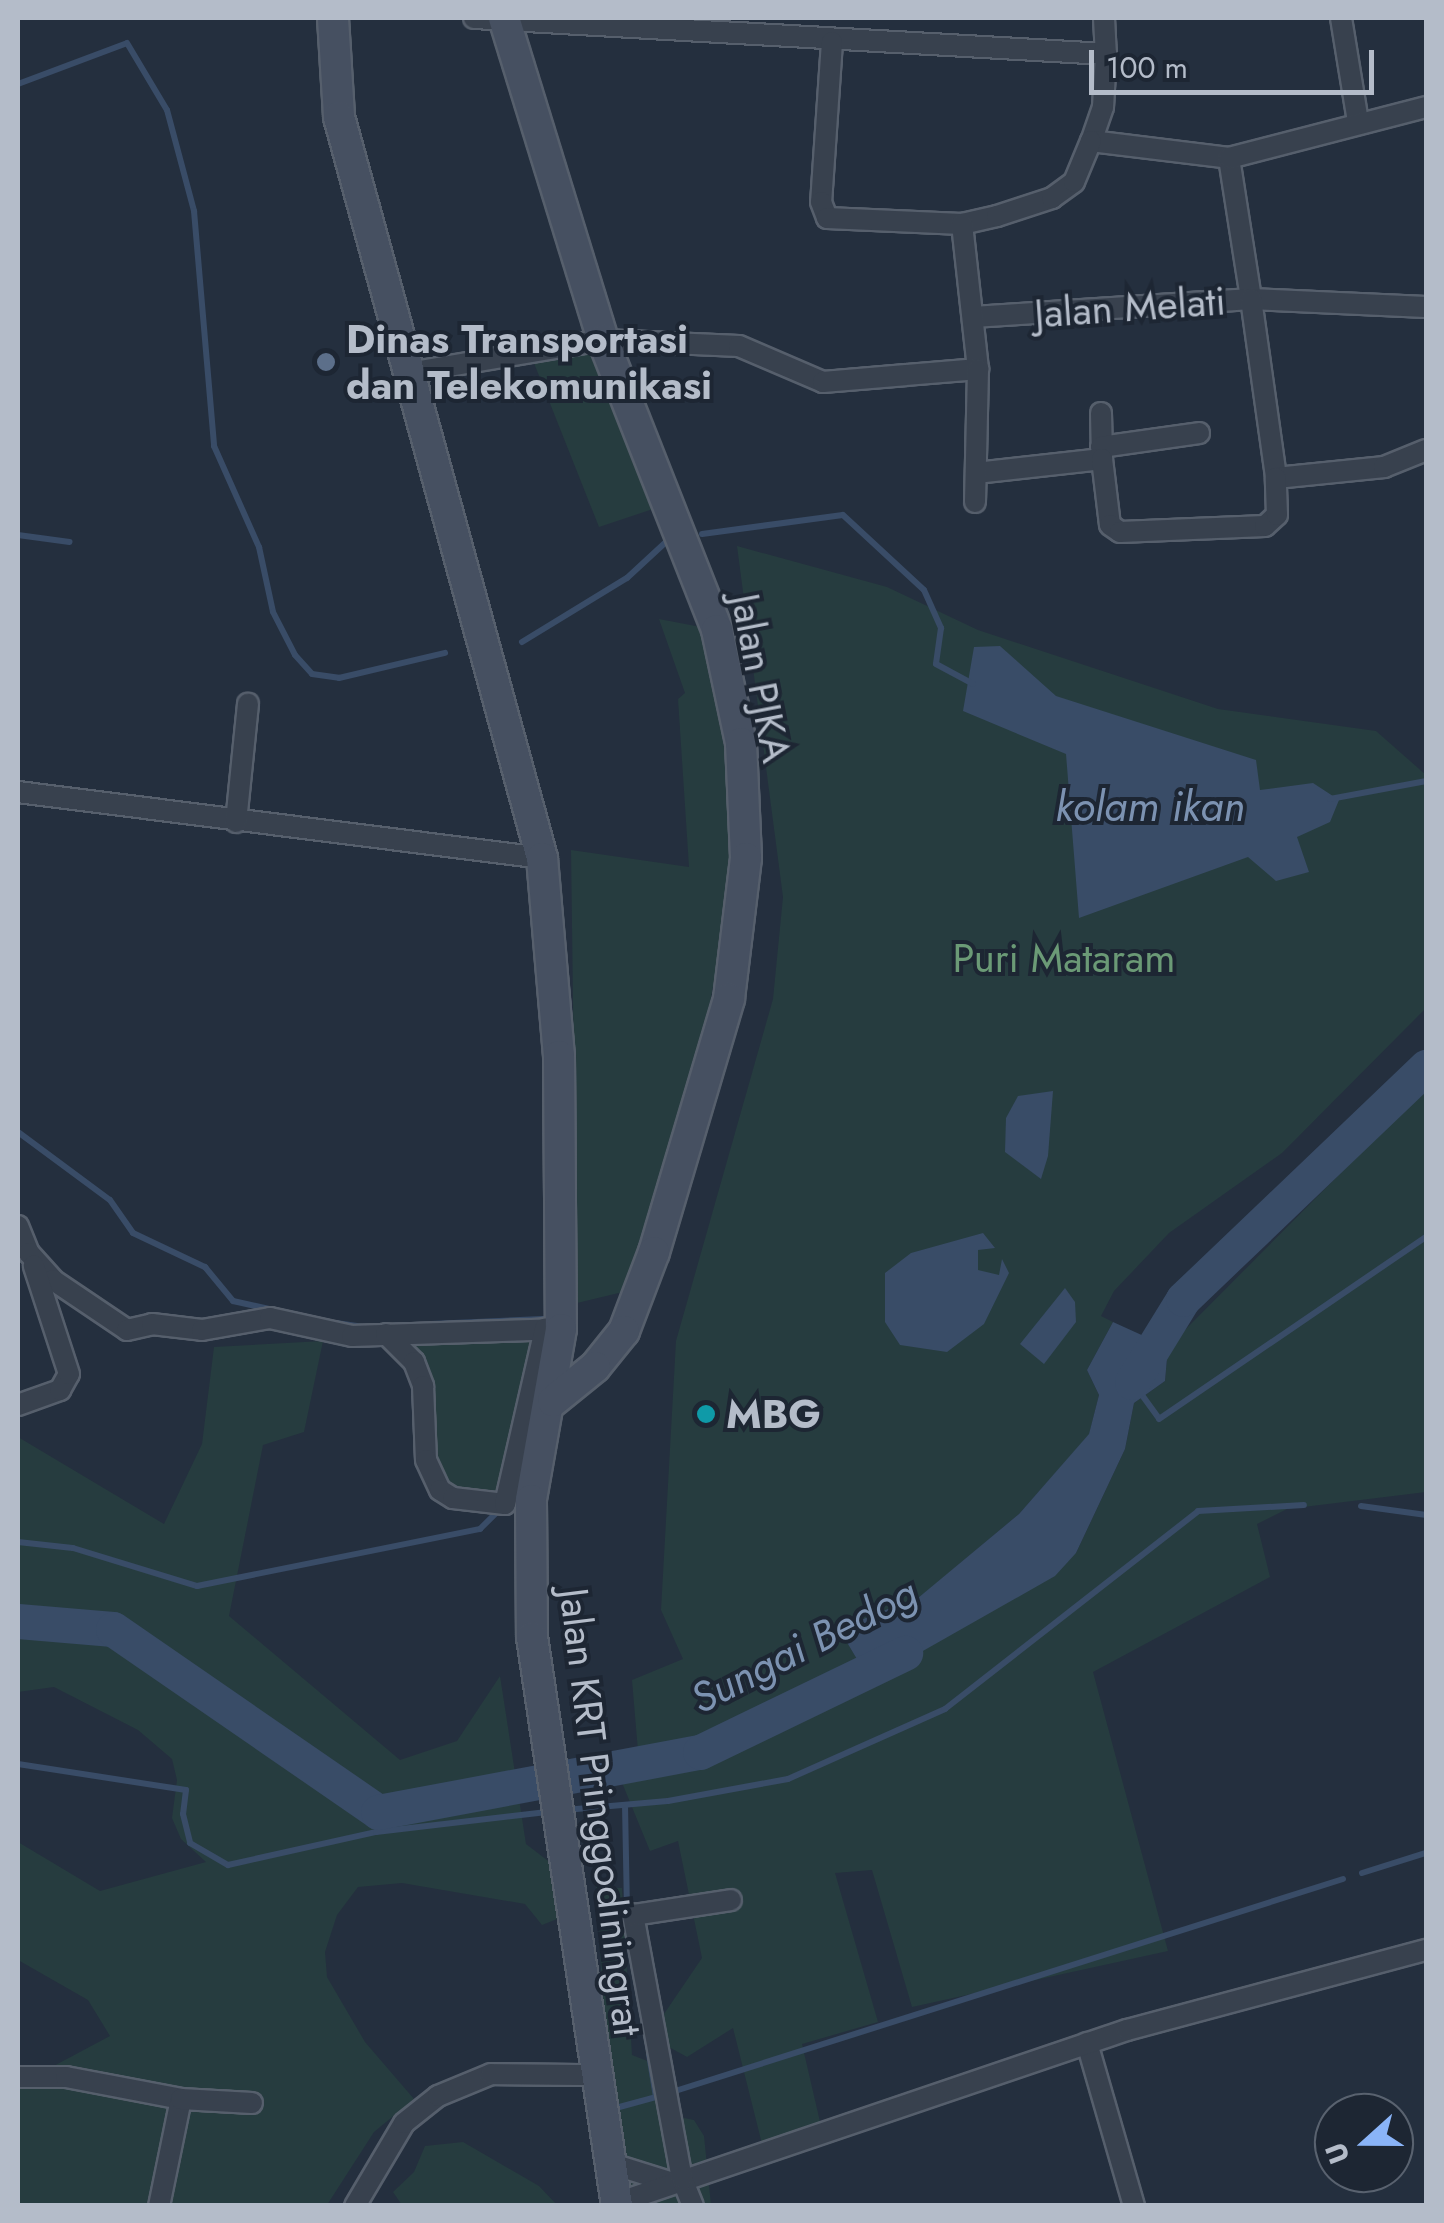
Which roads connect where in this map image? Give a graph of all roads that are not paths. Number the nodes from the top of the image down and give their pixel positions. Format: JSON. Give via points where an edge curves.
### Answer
{"nodes":[{"id":1,"x":334,"y":18,"type":"edge"},
{"id":2,"x":494,"y":18,"type":"edge"},
{"id":3,"x":1104,"y":18,"type":"edge"},
{"id":4,"x":1341,"y":18,"type":"edge"},
{"id":5,"x":832,"y":42,"type":"junction"},
{"id":6,"x":1106,"y":54,"type":"junction"},
{"id":7,"x":1426,"y":107,"type":"edge"},
{"id":8,"x":1358,"y":122,"type":"junction"},
{"id":9,"x":1091,"y":141,"type":"junction"},
{"id":10,"x":1229,"y":158,"type":"junction"},
{"id":11,"x":962,"y":224,"type":"junction"},
{"id":12,"x":1251,"y":299,"type":"junction"},
{"id":13,"x":1426,"y":307,"type":"edge"},
{"id":14,"x":973,"y":317,"type":"junction"},
{"id":15,"x":602,"y":340,"type":"junction"},
{"id":16,"x":978,"y":369,"type":"junction"},
{"id":17,"x":408,"y":374,"type":"junction"},
{"id":18,"x":1100,"y":412,"type":"dead end"},
{"id":19,"x":1200,"y":432,"type":"dead end"},
{"id":20,"x":1426,"y":450,"type":"edge"},
{"id":21,"x":1102,"y":453,"type":"junction"},
{"id":22,"x":976,"y":473,"type":"junction"},
{"id":23,"x":1276,"y":478,"type":"junction"},
{"id":24,"x":975,"y":502,"type":"dead end"},
{"id":25,"x":248,"y":704,"type":"dead end"},
{"id":26,"x":18,"y":792,"type":"edge"},
{"id":27,"x":236,"y":822,"type":"junction"},
{"id":28,"x":542,"y":858,"type":"junction"},
{"id":29,"x":18,"y":1226,"type":"edge"},
{"id":30,"x":29,"y":1254,"type":"junction"},
{"id":31,"x":553,"y":1329,"type":"junction"},
{"id":32,"x":386,"y":1334,"type":"junction"},
{"id":33,"x":553,"y":1401,"type":"junction"},
{"id":34,"x":18,"y":1405,"type":"edge"},
{"id":35,"x":731,"y":1900,"type":"dead end"},
{"id":36,"x":1426,"y":1950,"type":"edge"},
{"id":37,"x":1087,"y":2044,"type":"junction"},
{"id":38,"x":595,"y":2075,"type":"junction"},
{"id":39,"x":18,"y":2076,"type":"edge"},
{"id":40,"x":182,"y":2099,"type":"junction"},
{"id":41,"x":252,"y":2103,"type":"dead end"},
{"id":42,"x":609,"y":2163,"type":"junction"},
{"id":43,"x":677,"y":2181,"type":"junction"},
{"id":44,"x":617,"y":2204,"type":"edge"},
{"id":45,"x":159,"y":2206,"type":"edge"},
{"id":46,"x":355,"y":2206,"type":"edge"},
{"id":47,"x":693,"y":2206,"type":"edge"},
{"id":48,"x":1134,"y":2206,"type":"edge"}],
"edges":[{"from":1,"to":17,"type":"main road","name":"Jalan KRT Pringgodiningrat","via":[[340,118]]},
{"from":2,"to":5,"type":"street"},
{"from":2,"to":15,"type":"main road","name":"Jalan PJKA"},
{"from":3,"to":6,"type":"street"},
{"from":4,"to":8,"type":"street"},
{"from":5,"to":6,"type":"street"},
{"from":5,"to":11,"type":"street","via":[[823,214],[846,222]]},
{"from":6,"to":9,"type":"street","via":[[1103,107]]},
{"from":7,"to":8,"type":"street"},
{"from":8,"to":10,"type":"street"},
{"from":9,"to":10,"type":"street"},
{"from":9,"to":11,"type":"street","via":[[1074,182],[1052,198]]},
{"from":10,"to":12,"type":"street"},
{"from":11,"to":14,"type":"street"},
{"from":12,"to":13,"type":"street"},
{"from":12,"to":14,"type":"street","name":"Jalan Melati"},
{"from":12,"to":23,"type":"street","name":"Jalan Melati"},
{"from":14,"to":16,"type":"street"},
{"from":15,"to":16,"type":"street","via":[[740,346],[823,382]]},
{"from":15,"to":17,"type":"street"},
{"from":15,"to":33,"type":"main road","name":"Jalan PJKA","via":[[717,630],[741,743],[746,858],[729,998],[654,1252],[624,1331]]},
{"from":16,"to":22,"type":"street"},
{"from":17,"to":28,"type":"main road","name":"Jalan KRT Pringgodiningrat"},
{"from":18,"to":21,"type":"street"},
{"from":19,"to":21,"type":"street"},
{"from":20,"to":23,"type":"street","via":[[1384,467]]},
{"from":21,"to":22,"type":"street"},
{"from":21,"to":23,"type":"street","name":"Jalan Melati","via":[[1110,525],[1120,532],[1264,526],[1277,515]]},
{"from":22,"to":24,"type":"street"},
{"from":25,"to":27,"type":"street"},
{"from":26,"to":27,"type":"street"},
{"from":27,"to":28,"type":"street"},
{"from":28,"to":31,"type":"main road","name":"Jalan KRT Pringgodiningrat","via":[[559,1056]]},
{"from":29,"to":30,"type":"street"},
{"from":30,"to":32,"type":"street","via":[[80,1301],[127,1330],[152,1324],[202,1330],[288,1318],[333,1334]]},
{"from":30,"to":34,"type":"street","via":[[69,1374],[60,1390]]},
{"from":31,"to":32,"type":"street"},
{"from":31,"to":32,"type":"street","via":[[505,1504],[453,1498],[440,1490],[426,1460],[423,1386],[414,1362]]},
{"from":31,"to":33,"type":"main road","name":"Jalan KRT Pringgodiningrat"},
{"from":33,"to":38,"type":"main road","name":"Jalan KRT Pringgodiningrat","via":[[531,1500],[532,1638]]},
{"from":35,"to":43,"type":"street","via":[[633,1915]]},
{"from":36,"to":37,"type":"street"},
{"from":37,"to":43,"type":"street"},
{"from":37,"to":48,"type":"street"},
{"from":38,"to":42,"type":"main road","name":"Jalan KRT Pringgodiningrat"},
{"from":38,"to":46,"type":"street","via":[[490,2074],[438,2096],[386,2147]]},
{"from":39,"to":40,"type":"street"},
{"from":40,"to":41,"type":"street"},
{"from":40,"to":45,"type":"street"},
{"from":42,"to":43,"type":"street"},
{"from":42,"to":44,"type":"main road","name":"Jalan KRT Pringgodiningrat"},
{"from":43,"to":44,"type":"street"},
{"from":43,"to":47,"type":"street"}]}
